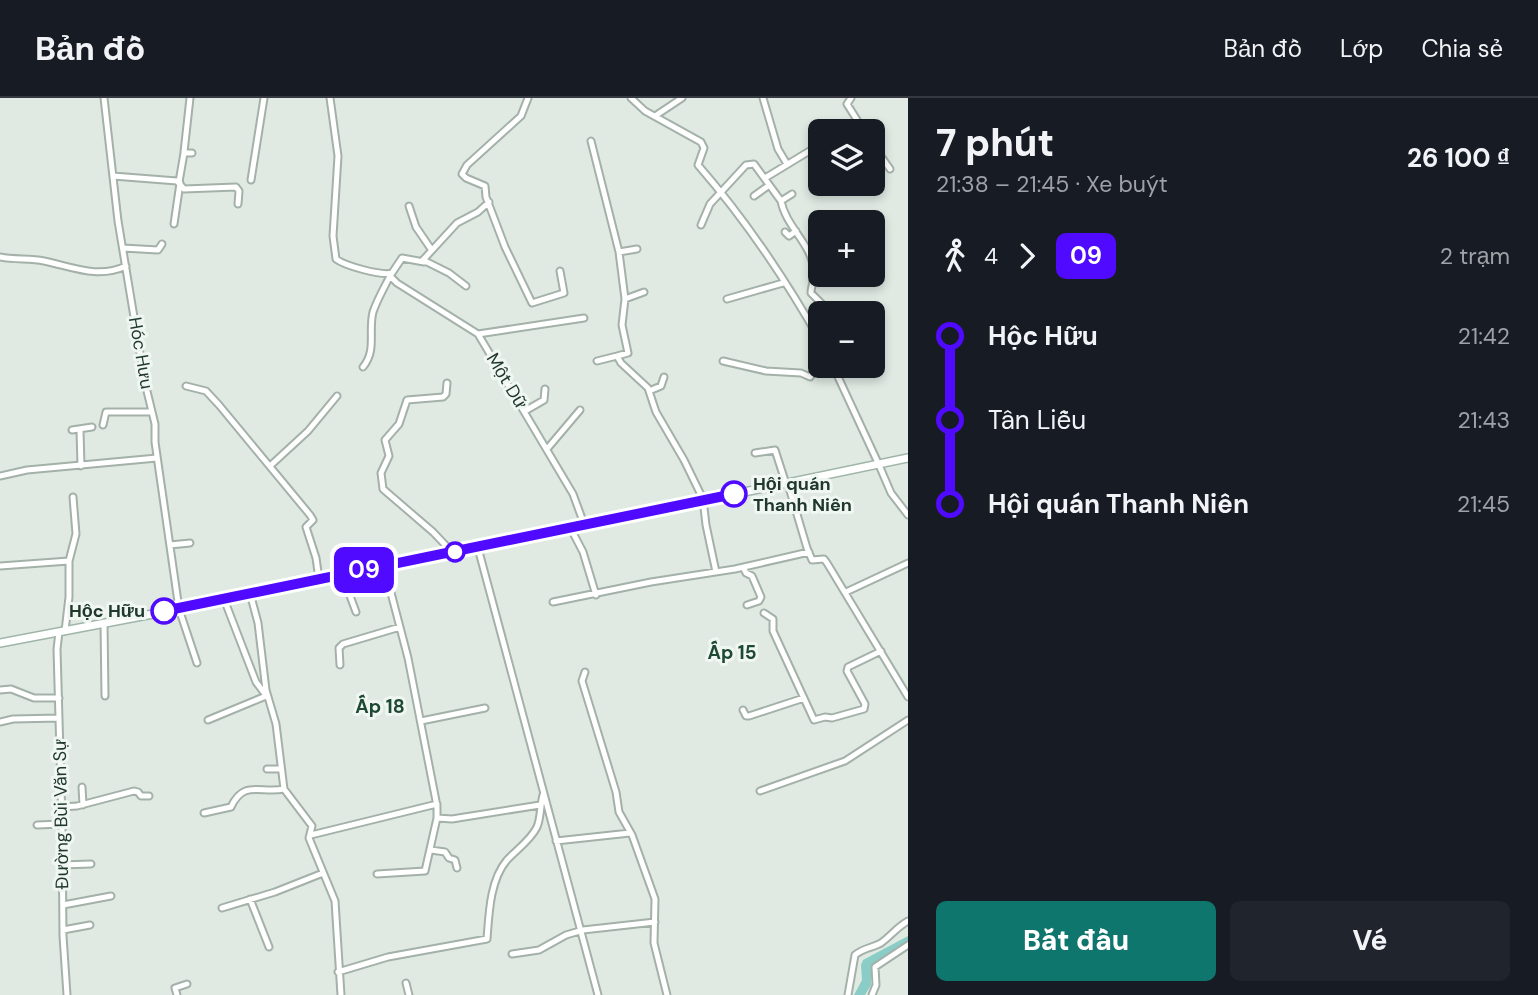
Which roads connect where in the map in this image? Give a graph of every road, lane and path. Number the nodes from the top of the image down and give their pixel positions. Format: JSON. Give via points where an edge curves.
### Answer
{"nodes":[{"id":1,"x":104,"y":98,"type":"edge"},
{"id":2,"x":190,"y":98,"type":"edge"},
{"id":3,"x":264,"y":98,"type":"edge"},
{"id":4,"x":330,"y":98,"type":"edge"},
{"id":5,"x":528,"y":98,"type":"edge"},
{"id":6,"x":631,"y":98,"type":"edge"},
{"id":7,"x":682,"y":98,"type":"edge"},
{"id":8,"x":763,"y":98,"type":"edge"},
{"id":9,"x":851,"y":98,"type":"edge"},
{"id":10,"x":655,"y":116,"type":"junction"},
{"id":11,"x":856,"y":119,"type":"edge"},
{"id":12,"x":591,"y":141,"type":"dead end"},
{"id":13,"x":184,"y":152,"type":"junction"},
{"id":14,"x":808,"y":152,"type":"edge"},
{"id":15,"x":192,"y":153,"type":"dead end"},
{"id":16,"x":885,"y":162,"type":"edge"},
{"id":17,"x":787,"y":164,"type":"junction"},
{"id":18,"x":890,"y":169,"type":"dead end"},
{"id":19,"x":113,"y":176,"type":"junction"},
{"id":20,"x":765,"y":178,"type":"junction"},
{"id":21,"x":251,"y":180,"type":"dead end"},
{"id":22,"x":180,"y":183,"type":"junction"},
{"id":23,"x":768,"y":186,"type":"junction"},
{"id":24,"x":722,"y":193,"type":"junction"},
{"id":25,"x":792,"y":194,"type":"dead end"},
{"id":26,"x":754,"y":196,"type":"dead end"},
{"id":27,"x":781,"y":201,"type":"junction"},
{"id":28,"x":489,"y":202,"type":"junction"},
{"id":29,"x":239,"y":204,"type":"dead end"},
{"id":30,"x":409,"y":206,"type":"dead end"},
{"id":31,"x":174,"y":223,"type":"dead end"},
{"id":32,"x":701,"y":225,"type":"dead end"},
{"id":33,"x":796,"y":231,"type":"junction"},
{"id":34,"x":785,"y":232,"type":"dead end"},
{"id":35,"x":162,"y":244,"type":"dead end"},
{"id":36,"x":123,"y":248,"type":"junction"},
{"id":37,"x":637,"y":248,"type":"dead end"},
{"id":38,"x":431,"y":249,"type":"junction"},
{"id":39,"x":619,"y":252,"type":"junction"},
{"id":40,"x":0,"y":257,"type":"edge"},
{"id":41,"x":424,"y":262,"type":"junction"},
{"id":42,"x":126,"y":266,"type":"junction"},
{"id":43,"x":560,"y":271,"type":"dead end"},
{"id":44,"x":389,"y":275,"type":"junction"},
{"id":45,"x":783,"y":283,"type":"junction"},
{"id":46,"x":466,"y":286,"type":"dead end"},
{"id":47,"x":644,"y":292,"type":"dead end"},
{"id":48,"x":625,"y":299,"type":"junction"},
{"id":49,"x":727,"y":299,"type":"dead end"},
{"id":50,"x":819,"y":301,"type":"edge"},
{"id":51,"x":584,"y":318,"type":"dead end"},
{"id":52,"x":808,"y":322,"type":"edge"},
{"id":53,"x":478,"y":334,"type":"junction"},
{"id":54,"x":617,"y":356,"type":"junction"},
{"id":55,"x":597,"y":361,"type":"dead end"},
{"id":56,"x":723,"y":361,"type":"dead end"},
{"id":57,"x":363,"y":367,"type":"dead end"},
{"id":58,"x":808,"y":376,"type":"edge"},
{"id":59,"x":664,"y":377,"type":"dead end"},
{"id":60,"x":839,"y":378,"type":"edge"},
{"id":61,"x":447,"y":383,"type":"dead end"},
{"id":62,"x":186,"y":386,"type":"dead end"},
{"id":63,"x":545,"y":389,"type":"dead end"},
{"id":64,"x":649,"y":391,"type":"junction"},
{"id":65,"x":337,"y":396,"type":"dead end"},
{"id":66,"x":580,"y":410,"type":"dead end"},
{"id":67,"x":525,"y":411,"type":"junction"},
{"id":68,"x":152,"y":412,"type":"junction"},
{"id":69,"x":103,"y":425,"type":"dead end"},
{"id":70,"x":92,"y":427,"type":"dead end"},
{"id":71,"x":72,"y":430,"type":"dead end"},
{"id":72,"x":80,"y":430,"type":"junction"},
{"id":73,"x":547,"y":449,"type":"junction"},
{"id":74,"x":755,"y":453,"type":"dead end"},
{"id":75,"x":157,"y":458,"type":"junction"},
{"id":76,"x":908,"y":458,"type":"edge"},
{"id":77,"x":879,"y":465,"type":"junction"},
{"id":78,"x":80,"y":466,"type":"junction"},
{"id":79,"x":270,"y":466,"type":"junction"},
{"id":80,"x":0,"y":476,"type":"edge"},
{"id":81,"x":787,"y":484,"type":"junction"},
{"id":82,"x":72,"y":497,"type":"dead end"},
{"id":83,"x":703,"y":499,"type":"junction"},
{"id":84,"x":908,"y":515,"type":"edge"},
{"id":85,"x":584,"y":524,"type":"junction"},
{"id":86,"x":570,"y":527,"type":"junction"},
{"id":87,"x":190,"y":543,"type":"dead end"},
{"id":88,"x":170,"y":545,"type":"junction"},
{"id":89,"x":478,"y":548,"type":"junction"},
{"id":90,"x":452,"y":552,"type":"junction"},
{"id":91,"x":808,"y":552,"type":"junction"},
{"id":92,"x":69,"y":561,"type":"junction"},
{"id":93,"x":908,"y":563,"type":"edge"},
{"id":94,"x":0,"y":565,"type":"edge"},
{"id":95,"x":384,"y":566,"type":"junction"},
{"id":96,"x":743,"y":568,"type":"junction"},
{"id":97,"x":716,"y":572,"type":"junction"},
{"id":98,"x":342,"y":574,"type":"junction"},
{"id":99,"x":319,"y":579,"type":"junction"},
{"id":100,"x":846,"y":592,"type":"junction"},
{"id":101,"x":250,"y":593,"type":"junction"},
{"id":102,"x":596,"y":595,"type":"junction"},
{"id":103,"x":224,"y":599,"type":"junction"},
{"id":104,"x":553,"y":602,"type":"dead end"},
{"id":105,"x":747,"y":605,"type":"dead end"},
{"id":106,"x":179,"y":609,"type":"junction"},
{"id":107,"x":356,"y":612,"type":"dead end"},
{"id":108,"x":764,"y":612,"type":"dead end"},
{"id":109,"x":104,"y":622,"type":"junction"},
{"id":110,"x":400,"y":626,"type":"junction"},
{"id":111,"x":62,"y":632,"type":"junction"},
{"id":112,"x":0,"y":643,"type":"edge"},
{"id":113,"x":881,"y":651,"type":"junction"},
{"id":114,"x":197,"y":663,"type":"dead end"},
{"id":115,"x":340,"y":665,"type":"dead end"},
{"id":116,"x":584,"y":672,"type":"dead end"},
{"id":117,"x":0,"y":690,"type":"edge"},
{"id":118,"x":105,"y":696,"type":"dead end"},
{"id":119,"x":267,"y":697,"type":"junction"},
{"id":120,"x":908,"y":697,"type":"edge"},
{"id":121,"x":59,"y":698,"type":"junction"},
{"id":122,"x":804,"y":698,"type":"junction"},
{"id":123,"x":485,"y":708,"type":"dead end"},
{"id":124,"x":743,"y":710,"type":"dead end"},
{"id":125,"x":59,"y":718,"type":"junction"},
{"id":126,"x":208,"y":720,"type":"dead end"},
{"id":127,"x":908,"y":720,"type":"edge"},
{"id":128,"x":421,"y":721,"type":"junction"},
{"id":129,"x":0,"y":722,"type":"edge"},
{"id":130,"x":267,"y":769,"type":"dead end"},
{"id":131,"x":281,"y":769,"type":"junction"},
{"id":132,"x":82,"y":787,"type":"dead end"},
{"id":133,"x":284,"y":789,"type":"junction"},
{"id":134,"x":760,"y":791,"type":"dead end"},
{"id":135,"x":543,"y":795,"type":"junction"},
{"id":136,"x":149,"y":796,"type":"dead end"},
{"id":137,"x":437,"y":804,"type":"junction"},
{"id":138,"x":83,"y":805,"type":"junction"},
{"id":139,"x":540,"y":805,"type":"junction"},
{"id":140,"x":62,"y":807,"type":"junction"},
{"id":141,"x":204,"y":813,"type":"dead end"},
{"id":142,"x":437,"y":818,"type":"junction"},
{"id":143,"x":62,"y":824,"type":"junction"},
{"id":144,"x":37,"y":825,"type":"dead end"},
{"id":145,"x":630,"y":833,"type":"junction"},
{"id":146,"x":311,"y":835,"type":"junction"},
{"id":147,"x":556,"y":841,"type":"junction"},
{"id":148,"x":431,"y":850,"type":"junction"},
{"id":149,"x":91,"y":864,"type":"dead end"},
{"id":150,"x":62,"y":865,"type":"junction"},
{"id":151,"x":457,"y":868,"type":"dead end"},
{"id":152,"x":323,"y":873,"type":"junction"},
{"id":153,"x":377,"y":874,"type":"dead end"},
{"id":154,"x":111,"y":897,"type":"dead end"},
{"id":155,"x":250,"y":899,"type":"junction"},
{"id":156,"x":62,"y":905,"type":"junction"},
{"id":157,"x":222,"y":908,"type":"dead end"},
{"id":158,"x":908,"y":921,"type":"edge"},
{"id":159,"x":655,"y":922,"type":"junction"},
{"id":160,"x":90,"y":925,"type":"dead end"},
{"id":161,"x":62,"y":930,"type":"junction"},
{"id":162,"x":580,"y":932,"type":"junction"},
{"id":163,"x":908,"y":945,"type":"edge"},
{"id":164,"x":268,"y":947,"type":"dead end"},
{"id":165,"x":512,"y":954,"type":"dead end"},
{"id":166,"x":338,"y":972,"type":"junction"},
{"id":167,"x":406,"y":983,"type":"dead end"},
{"id":168,"x":187,"y":984,"type":"dead end"},
{"id":169,"x":67,"y":995,"type":"edge"},
{"id":170,"x":177,"y":995,"type":"edge"},
{"id":171,"x":341,"y":995,"type":"edge"},
{"id":172,"x":409,"y":995,"type":"edge"},
{"id":173,"x":598,"y":995,"type":"edge"},
{"id":174,"x":667,"y":995,"type":"edge"},
{"id":175,"x":848,"y":995,"type":"edge"},
{"id":176,"x":872,"y":995,"type":"edge"}],
"edges":[{"from":1,"to":19,"type":"street","name":"Hóc Hưu"},
{"from":2,"to":13,"type":"street"},
{"from":3,"to":21,"type":"street"},
{"from":4,"to":44,"type":"street","via":[[338,156],[333,251],[339,262]]},
{"from":5,"to":28,"type":"street","via":[[521,116],[462,174],[485,186]]},
{"from":6,"to":10,"type":"street"},
{"from":7,"to":10,"type":"street"},
{"from":8,"to":17,"type":"street"},
{"from":9,"to":11,"type":"street","via":[[847,104]]},
{"from":10,"to":24,"type":"street","via":[[701,142],[704,148],[698,165]]},
{"from":12,"to":39,"type":"street"},
{"from":13,"to":15,"type":"street"},
{"from":13,"to":22,"type":"street"},
{"from":14,"to":17,"type":"street"},
{"from":16,"to":18,"type":"street"},
{"from":17,"to":20,"type":"street"},
{"from":19,"to":22,"type":"street"},
{"from":19,"to":36,"type":"street","name":"Hóc Hưu"},
{"from":20,"to":23,"type":"street"},
{"from":20,"to":24,"type":"street","via":[[754,164],[746,165]]},
{"from":22,"to":29,"type":"street","via":[[184,188],[236,187]]},
{"from":22,"to":31,"type":"street"},
{"from":23,"to":26,"type":"street"},
{"from":23,"to":27,"type":"street"},
{"from":24,"to":32,"type":"street","via":[[710,204]]},
{"from":24,"to":45,"type":"street"},
{"from":25,"to":27,"type":"street"},
{"from":27,"to":33,"type":"street"},
{"from":28,"to":38,"type":"street","via":[[457,223]]},
{"from":28,"to":43,"type":"street","via":[[532,303],[564,293]]},
{"from":30,"to":38,"type":"street"},
{"from":33,"to":34,"type":"street","via":[[789,236]]},
{"from":33,"to":50,"type":"street","via":[[814,270],[811,293]]},
{"from":35,"to":36,"type":"street","via":[[158,250]]},
{"from":36,"to":42,"type":"street","name":"Hóc Hưu"},
{"from":37,"to":39,"type":"street"},
{"from":38,"to":41,"type":"street"},
{"from":39,"to":48,"type":"street"},
{"from":40,"to":42,"type":"street","via":[[97,273]]},
{"from":41,"to":44,"type":"street","via":[[402,258]]},
{"from":41,"to":46,"type":"street"},
{"from":42,"to":68,"type":"street","name":"Hóc Hưu"},
{"from":44,"to":53,"type":"street","name":"Một Dữ"},
{"from":44,"to":57,"type":"street","via":[[373,313],[372,351]]},
{"from":45,"to":49,"type":"street"},
{"from":45,"to":52,"type":"street"},
{"from":47,"to":48,"type":"street"},
{"from":48,"to":54,"type":"street","via":[[622,325],[628,353]]},
{"from":51,"to":53,"type":"street"},
{"from":53,"to":67,"type":"street","name":"Một Dữ"},
{"from":54,"to":55,"type":"street"},
{"from":54,"to":64,"type":"street"},
{"from":56,"to":58,"type":"street"},
{"from":59,"to":64,"type":"street","via":[[661,386]]},
{"from":60,"to":77,"type":"street"},
{"from":61,"to":90,"type":"street","via":[[443,397],[407,400],[399,424],[385,440],[388,456],[380,478],[383,489]]},
{"from":62,"to":79,"type":"street","via":[[205,391]]},
{"from":63,"to":67,"type":"street","via":[[544,400]]},
{"from":64,"to":83,"type":"street"},
{"from":65,"to":79,"type":"street"},
{"from":66,"to":73,"type":"street"},
{"from":67,"to":73,"type":"street","name":"Một Dữ"},
{"from":68,"to":69,"type":"street","via":[[106,412]]},
{"from":68,"to":75,"type":"street","name":"Hóc Hưu"},
{"from":70,"to":72,"type":"street"},
{"from":71,"to":72,"type":"street"},
{"from":72,"to":78,"type":"street"},
{"from":73,"to":85,"type":"street","name":"Một Dữ"},
{"from":74,"to":81,"type":"street","via":[[775,450]]},
{"from":75,"to":78,"type":"street"},
{"from":75,"to":88,"type":"street","name":"Hóc Hưu"},
{"from":76,"to":77,"type":"main road"},
{"from":77,"to":81,"type":"main road"},
{"from":77,"to":84,"type":"street","via":[[891,493]]},
{"from":78,"to":80,"type":"street"},
{"from":79,"to":99,"type":"street","via":[[313,520],[306,527]]},
{"from":81,"to":83,"type":"main road"},
{"from":81,"to":91,"type":"street"},
{"from":82,"to":92,"type":"street","name":"Đường Bùi Văn Sự","via":[[76,534]]},
{"from":83,"to":85,"type":"main road"},
{"from":83,"to":97,"type":"street"},
{"from":85,"to":86,"type":"main road"},
{"from":86,"to":89,"type":"main road"},
{"from":86,"to":102,"type":"street"},
{"from":87,"to":88,"type":"street"},
{"from":88,"to":106,"type":"street","name":"Hóc Hưu"},
{"from":89,"to":90,"type":"main road"},
{"from":89,"to":135,"type":"street"},
{"from":90,"to":95,"type":"main road"},
{"from":91,"to":96,"type":"street"},
{"from":91,"to":100,"type":"street","via":[[812,560],[824,559]]},
{"from":92,"to":94,"type":"street"},
{"from":92,"to":111,"type":"street","name":"Đường Bùi Văn Sự","via":[[69,597]]},
{"from":93,"to":100,"type":"street"},
{"from":95,"to":98,"type":"main road"},
{"from":95,"to":110,"type":"street"},
{"from":96,"to":97,"type":"street"},
{"from":96,"to":105,"type":"street","via":[[761,597]]},
{"from":97,"to":102,"type":"street"},
{"from":98,"to":99,"type":"main road"},
{"from":98,"to":107,"type":"street"},
{"from":99,"to":101,"type":"main road"},
{"from":100,"to":113,"type":"street"},
{"from":101,"to":103,"type":"main road"},
{"from":101,"to":119,"type":"street"},
{"from":102,"to":104,"type":"street"},
{"from":103,"to":106,"type":"main road"},
{"from":103,"to":119,"type":"street","via":[[250,667]]},
{"from":106,"to":109,"type":"main road"},
{"from":106,"to":114,"type":"street","name":"Hóc Hưu"},
{"from":108,"to":122,"type":"street","via":[[773,619],[773,631]]},
{"from":109,"to":111,"type":"main road"},
{"from":109,"to":118,"type":"street"},
{"from":110,"to":115,"type":"street","via":[[344,644],[338,652]]},
{"from":110,"to":128,"type":"street"},
{"from":111,"to":112,"type":"main road"},
{"from":111,"to":121,"type":"street","name":"Đường Bùi Văn Sự","via":[[57,649]]},
{"from":113,"to":120,"type":"street"},
{"from":113,"to":122,"type":"street","via":[[848,667],[864,709],[814,720]]},
{"from":116,"to":145,"type":"street","via":[[582,681]]},
{"from":117,"to":121,"type":"street"},
{"from":119,"to":126,"type":"street"},
{"from":119,"to":131,"type":"street","via":[[276,724]]},
{"from":121,"to":125,"type":"street","name":"Đường Bùi Văn Sự"},
{"from":122,"to":124,"type":"street","via":[[749,716]]},
{"from":123,"to":128,"type":"street"},
{"from":125,"to":129,"type":"street"},
{"from":125,"to":140,"type":"street","name":"Đường Bùi Văn Sự"},
{"from":127,"to":134,"type":"street","via":[[845,761]]},
{"from":128,"to":137,"type":"street"},
{"from":130,"to":131,"type":"street"},
{"from":131,"to":133,"type":"street"},
{"from":132,"to":138,"type":"street"},
{"from":133,"to":141,"type":"street","via":[[247,790],[231,807]]},
{"from":133,"to":146,"type":"street","via":[[308,819]]},
{"from":135,"to":139,"type":"street"},
{"from":135,"to":147,"type":"street"},
{"from":136,"to":138,"type":"street","via":[[134,791]]},
{"from":137,"to":142,"type":"street"},
{"from":137,"to":146,"type":"street"},
{"from":138,"to":140,"type":"street"},
{"from":139,"to":142,"type":"street"},
{"from":139,"to":166,"type":"street","via":[[537,827],[501,869],[489,908],[487,939],[388,957]]},
{"from":140,"to":143,"type":"street","name":"Đường Bùi Văn Sự"},
{"from":142,"to":148,"type":"street"},
{"from":143,"to":144,"type":"street"},
{"from":143,"to":150,"type":"street","name":"Đường Bùi Văn Sự"},
{"from":145,"to":147,"type":"street"},
{"from":145,"to":159,"type":"street","via":[[655,900]]},
{"from":146,"to":152,"type":"street"},
{"from":147,"to":162,"type":"street"},
{"from":148,"to":151,"type":"street","via":[[456,860]]},
{"from":148,"to":153,"type":"street","via":[[425,871]]},
{"from":149,"to":150,"type":"street"},
{"from":150,"to":156,"type":"street","name":"Đường Bùi Văn Sự"},
{"from":152,"to":155,"type":"street"},
{"from":152,"to":166,"type":"street","via":[[335,901]]},
{"from":154,"to":156,"type":"street"},
{"from":155,"to":157,"type":"street"},
{"from":155,"to":164,"type":"street"},
{"from":156,"to":161,"type":"street","name":"Đường Bùi Văn Sự"},
{"from":158,"to":175,"type":"street","via":[[883,942],[855,955]]},
{"from":159,"to":162,"type":"street"},
{"from":159,"to":174,"type":"street","via":[[654,943]]},
{"from":160,"to":161,"type":"street"},
{"from":161,"to":169,"type":"street","name":"Đường Bùi Văn Sự"},
{"from":162,"to":165,"type":"street","via":[[539,950]]},
{"from":162,"to":173,"type":"street"},
{"from":163,"to":176,"type":"street","via":[[875,967]]},
{"from":166,"to":171,"type":"street"},
{"from":167,"to":172,"type":"street"},
{"from":168,"to":170,"type":"street","via":[[175,988]]}]}
